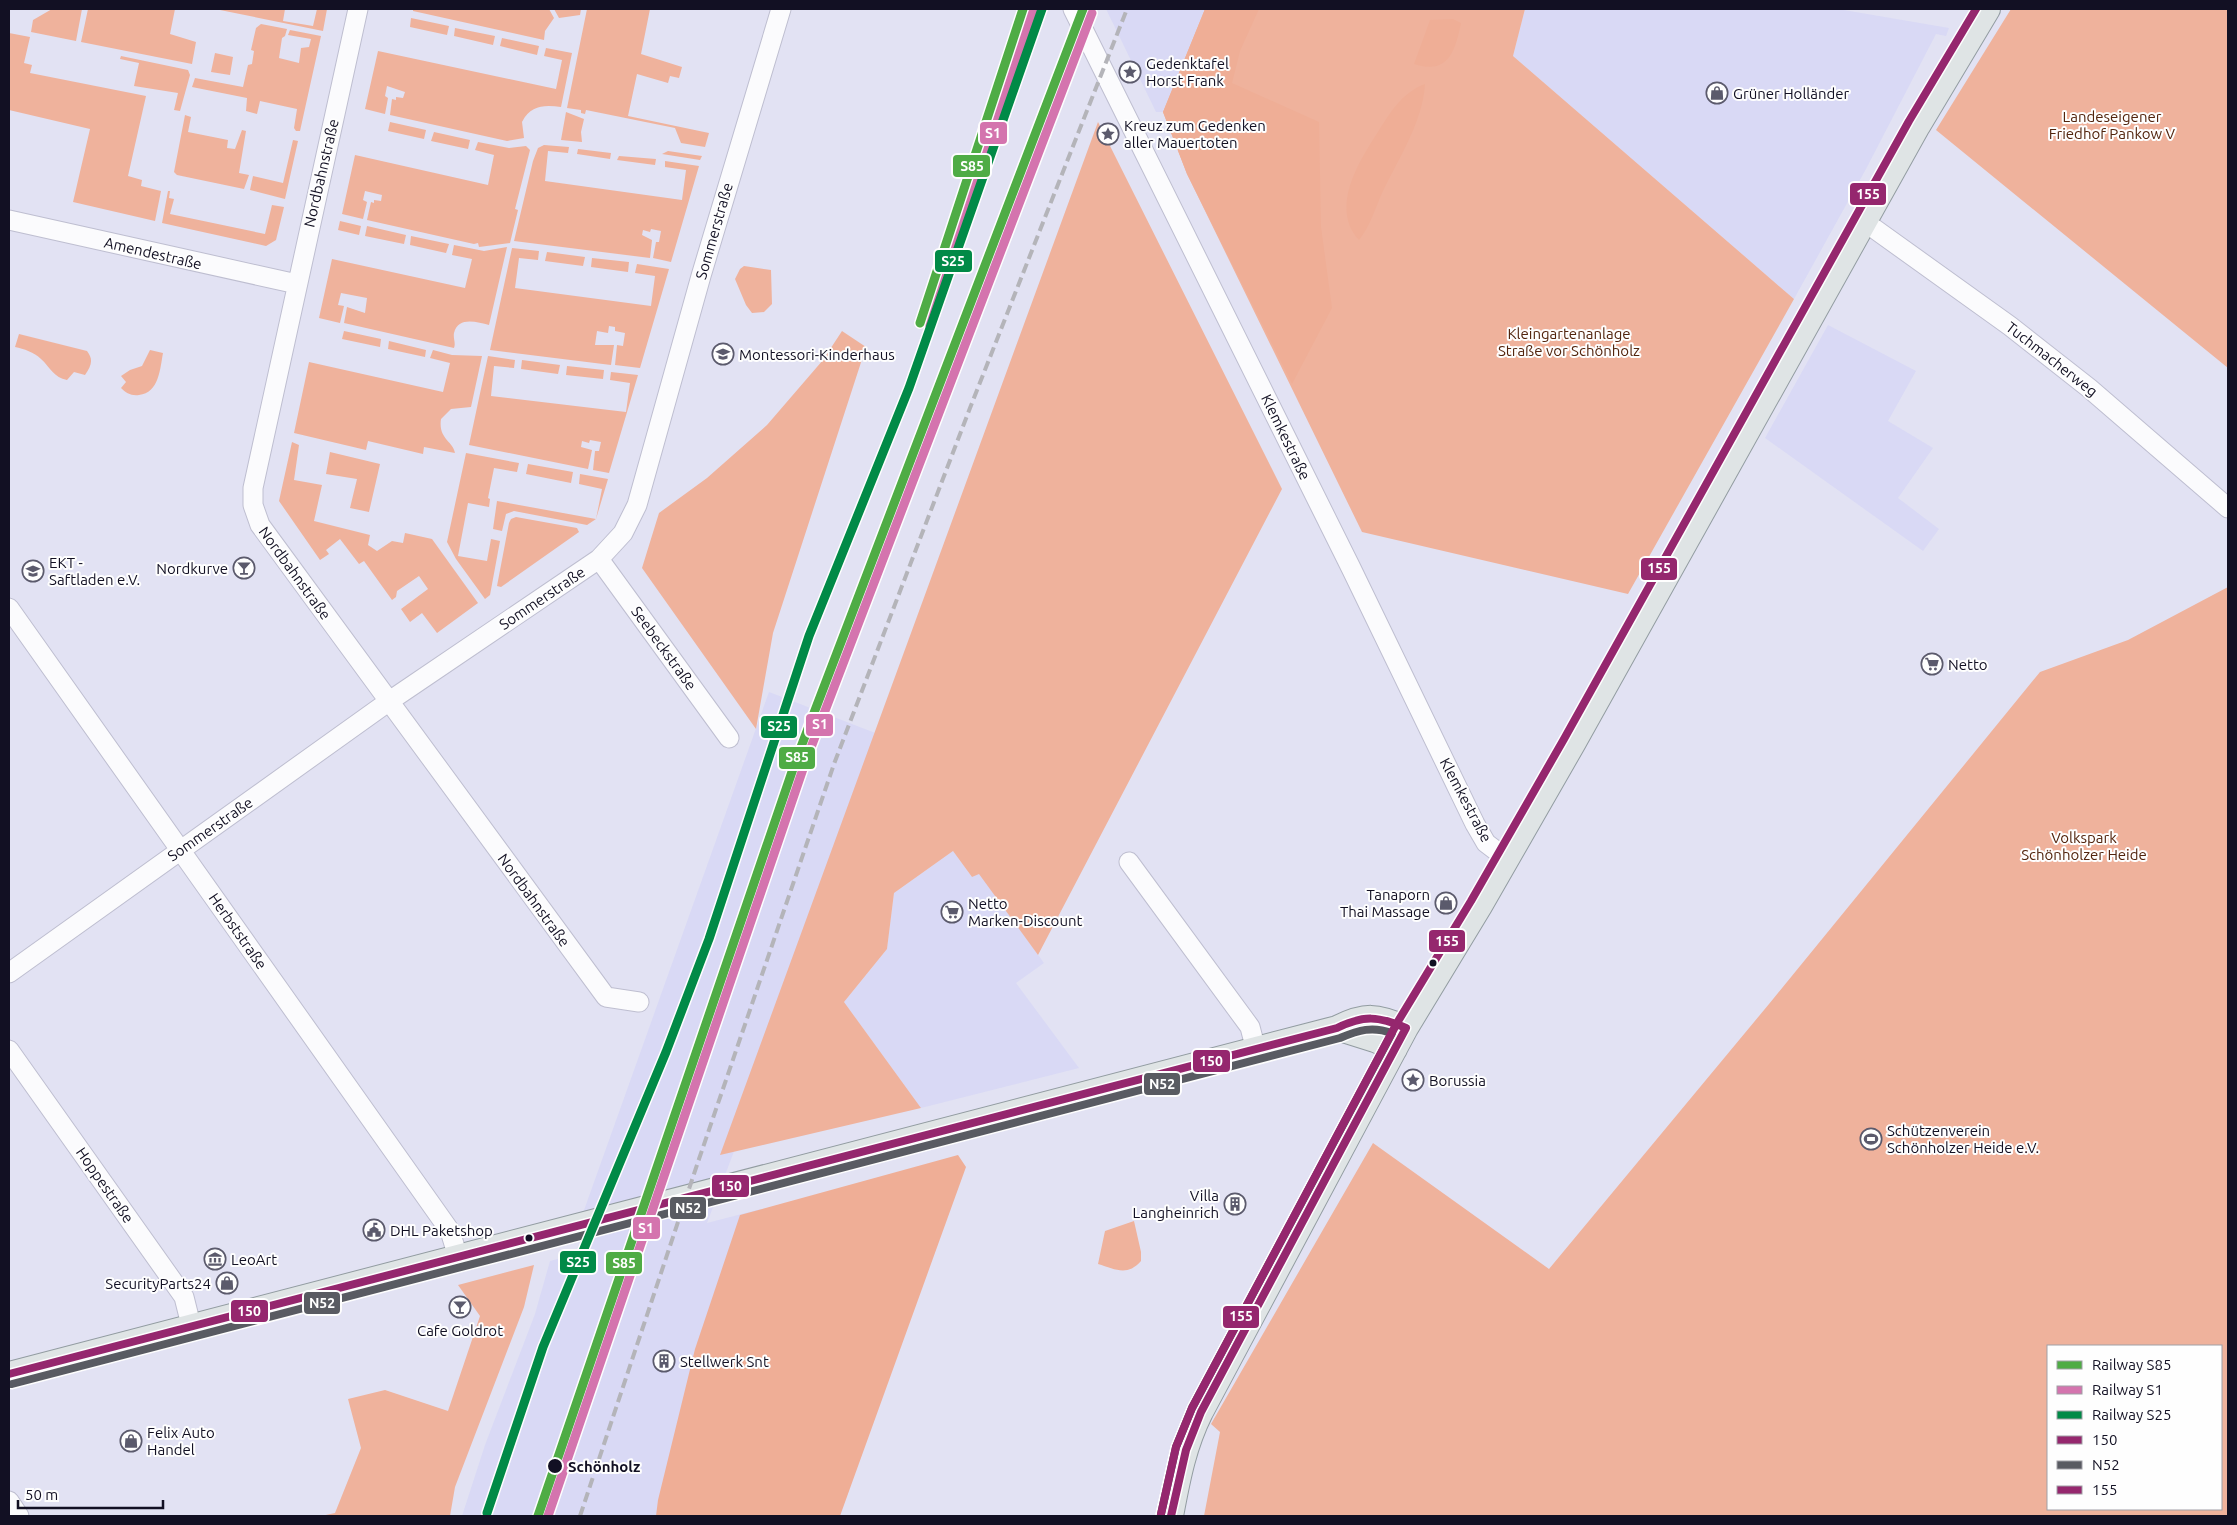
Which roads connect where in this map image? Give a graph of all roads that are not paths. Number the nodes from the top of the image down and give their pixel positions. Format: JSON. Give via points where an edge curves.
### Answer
{"nodes":[{"id":1,"x":358,"y":9,"type":"edge"},
{"id":2,"x":781,"y":9,"type":"edge"},
{"id":3,"x":1073,"y":9,"type":"edge"},
{"id":4,"x":1988,"y":9,"type":"edge"},
{"id":5,"x":9,"y":220,"type":"edge"},
{"id":6,"x":1865,"y":222,"type":"junction"},
{"id":7,"x":297,"y":284,"type":"junction"},
{"id":8,"x":2228,"y":508,"type":"edge"},
{"id":9,"x":599,"y":559,"type":"junction"},
{"id":10,"x":9,"y":608,"type":"edge"},
{"id":11,"x":388,"y":702,"type":"junction"},
{"id":12,"x":729,"y":738,"type":"dead end"},
{"id":13,"x":180,"y":850,"type":"junction"},
{"id":14,"x":1506,"y":859,"type":"junction"},
{"id":15,"x":1128,"y":862,"type":"dead end"},
{"id":16,"x":9,"y":973,"type":"edge"},
{"id":17,"x":639,"y":1002,"type":"dead end"},
{"id":18,"x":1337,"y":1028,"type":"junction"},
{"id":19,"x":1406,"y":1028,"type":"junction"},
{"id":20,"x":1395,"y":1049,"type":"junction"},
{"id":21,"x":9,"y":1050,"type":"edge"},
{"id":22,"x":1256,"y":1050,"type":"junction"},
{"id":23,"x":458,"y":1257,"type":"junction"},
{"id":24,"x":191,"y":1325,"type":"junction"},
{"id":25,"x":9,"y":1374,"type":"edge"},
{"id":26,"x":9,"y":1501,"type":"edge"},
{"id":27,"x":19,"y":1516,"type":"edge"},
{"id":28,"x":1171,"y":1516,"type":"edge"}],
"edges":[{"from":1,"to":7,"type":"street","name":"Nordbahnstraße"},
{"from":2,"to":9,"type":"street","name":"Sommerstraße","via":[[637,505],[623,533]]},
{"from":3,"to":14,"type":"street","name":"Klemkestraße","via":[[1475,824],[1486,844]]},
{"from":4,"to":6,"type":"main road"},
{"from":5,"to":7,"type":"street","name":"Amendestraße"},
{"from":6,"to":8,"type":"street","name":"Tuchmacherweg","via":[[2010,326],[2097,394]]},
{"from":6,"to":14,"type":"main road"},
{"from":7,"to":11,"type":"street","name":"Nordbahnstraße","via":[[253,488],[253,505],[260,525]]},
{"from":9,"to":11,"type":"street","name":"Sommerstraße"},
{"from":9,"to":12,"type":"street","name":"Seebeckstraße"},
{"from":10,"to":13,"type":"street","name":"Herbststraße"},
{"from":11,"to":13,"type":"street","name":"Sommerstraße"},
{"from":11,"to":17,"type":"street","name":"Nordbahnstraße","via":[[606,997]]},
{"from":13,"to":16,"type":"street","name":"Sommerstraße"},
{"from":13,"to":23,"type":"street","name":"Herbststraße","via":[[450,1231]]},
{"from":14,"to":19,"type":"main road"},
{"from":15,"to":22,"type":"street","via":[[1250,1027]]},
{"from":18,"to":19,"type":"main road","via":[[1356,1019],[1377,1017]]},
{"from":18,"to":20,"type":"main road"},
{"from":18,"to":22,"type":"main road"},
{"from":19,"to":20,"type":"main road"},
{"from":20,"to":28,"type":"main road","via":[[1189,1436]]},
{"from":21,"to":24,"type":"street","name":"Hoppestraße","via":[[184,1297]]},
{"from":22,"to":23,"type":"main road"},
{"from":23,"to":24,"type":"main road"},
{"from":24,"to":25,"type":"main road"},
{"from":26,"to":27,"type":"street"}]}
